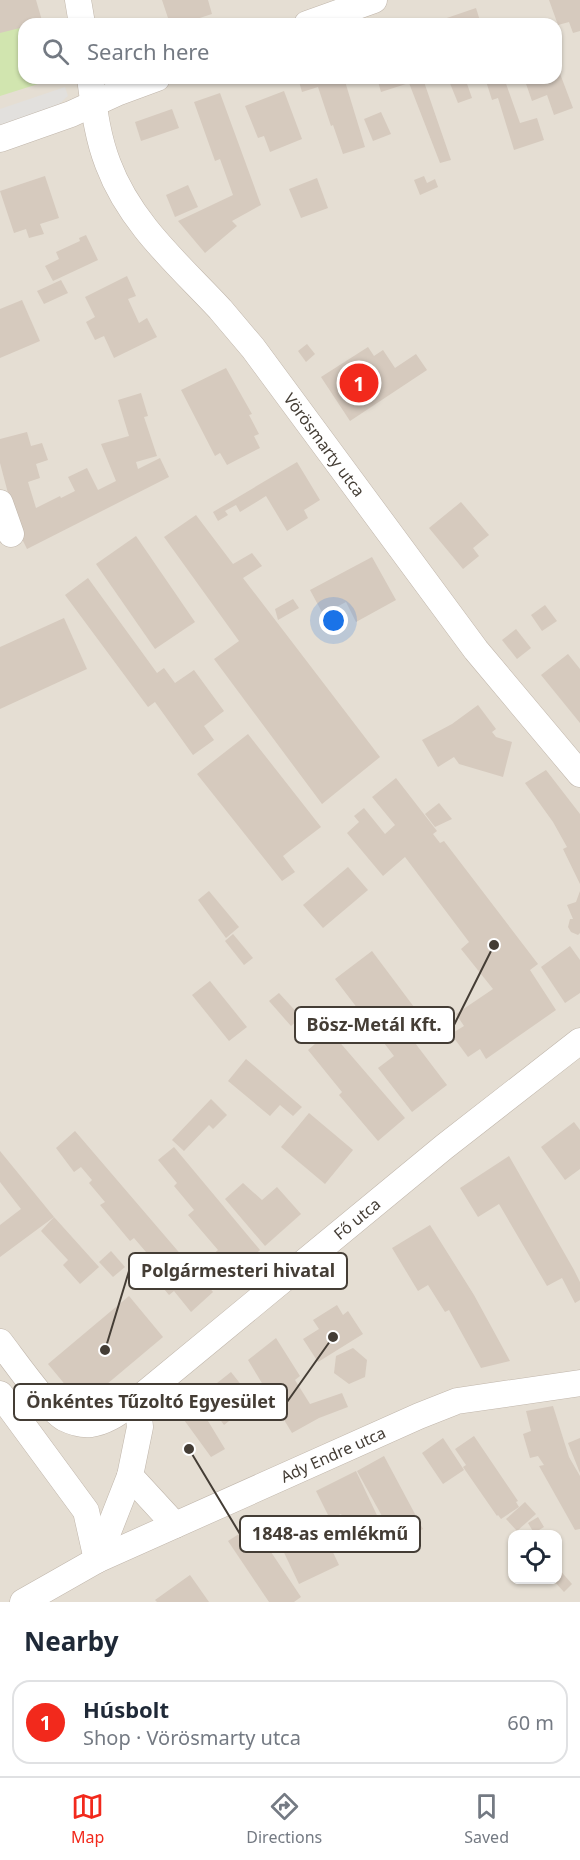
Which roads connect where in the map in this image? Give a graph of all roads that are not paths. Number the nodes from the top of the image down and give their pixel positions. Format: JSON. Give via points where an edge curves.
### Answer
{"nodes":[{"id":1,"x":78,"y":0,"type":"edge"},
{"id":2,"x":374,"y":0,"type":"edge"},
{"id":3,"x":81,"y":18,"type":"edge"},
{"id":4,"x":324,"y":18,"type":"edge"},
{"id":5,"x":91,"y":84,"type":"edge"},
{"id":6,"x":142,"y":84,"type":"edge"},
{"id":7,"x":94,"y":104,"type":"junction"},
{"id":8,"x":0,"y":139,"type":"edge"},
{"id":9,"x":0,"y":503,"type":"edge"},
{"id":10,"x":11,"y":534,"type":"dead end"},
{"id":11,"x":580,"y":774,"type":"edge"},
{"id":12,"x":580,"y":1041,"type":"edge"},
{"id":13,"x":0,"y":1342,"type":"edge"},
{"id":14,"x":580,"y":1383,"type":"edge"},
{"id":15,"x":0,"y":1394,"type":"edge"},
{"id":16,"x":137,"y":1400,"type":"junction"},
{"id":17,"x":130,"y":1476,"type":"junction"},
{"id":18,"x":175,"y":1525,"type":"junction"},
{"id":19,"x":97,"y":1560,"type":"junction"},
{"id":20,"x":23,"y":1602,"type":"edge"}],
"edges":[{"from":1,"to":3,"type":"street"},
{"from":2,"to":4,"type":"street"},
{"from":5,"to":7,"type":"street","name":"Vörösmarty utca"},
{"from":6,"to":7,"type":"street"},
{"from":7,"to":8,"type":"street"},
{"from":7,"to":11,"type":"street","name":"Vörösmarty utca","via":[[108,163],[120,192],[140,222],[253,348],[476,650]]},
{"from":9,"to":10,"type":"street"},
{"from":12,"to":16,"type":"street","name":"Fő utca"},
{"from":13,"to":16,"type":"street","name":"Fő utca","via":[[62,1417],[91,1424],[110,1418]]},
{"from":14,"to":18,"type":"street","name":"Ady Endre utca","via":[[457,1401]]},
{"from":15,"to":19,"type":"street","via":[[86,1511]]},
{"from":16,"to":17,"type":"street","via":[[140,1427]]},
{"from":17,"to":18,"type":"street"},
{"from":17,"to":19,"type":"street"},
{"from":18,"to":19,"type":"street","name":"Ady Endre utca"},
{"from":19,"to":20,"type":"street","name":"Ady Endre utca"}]}
